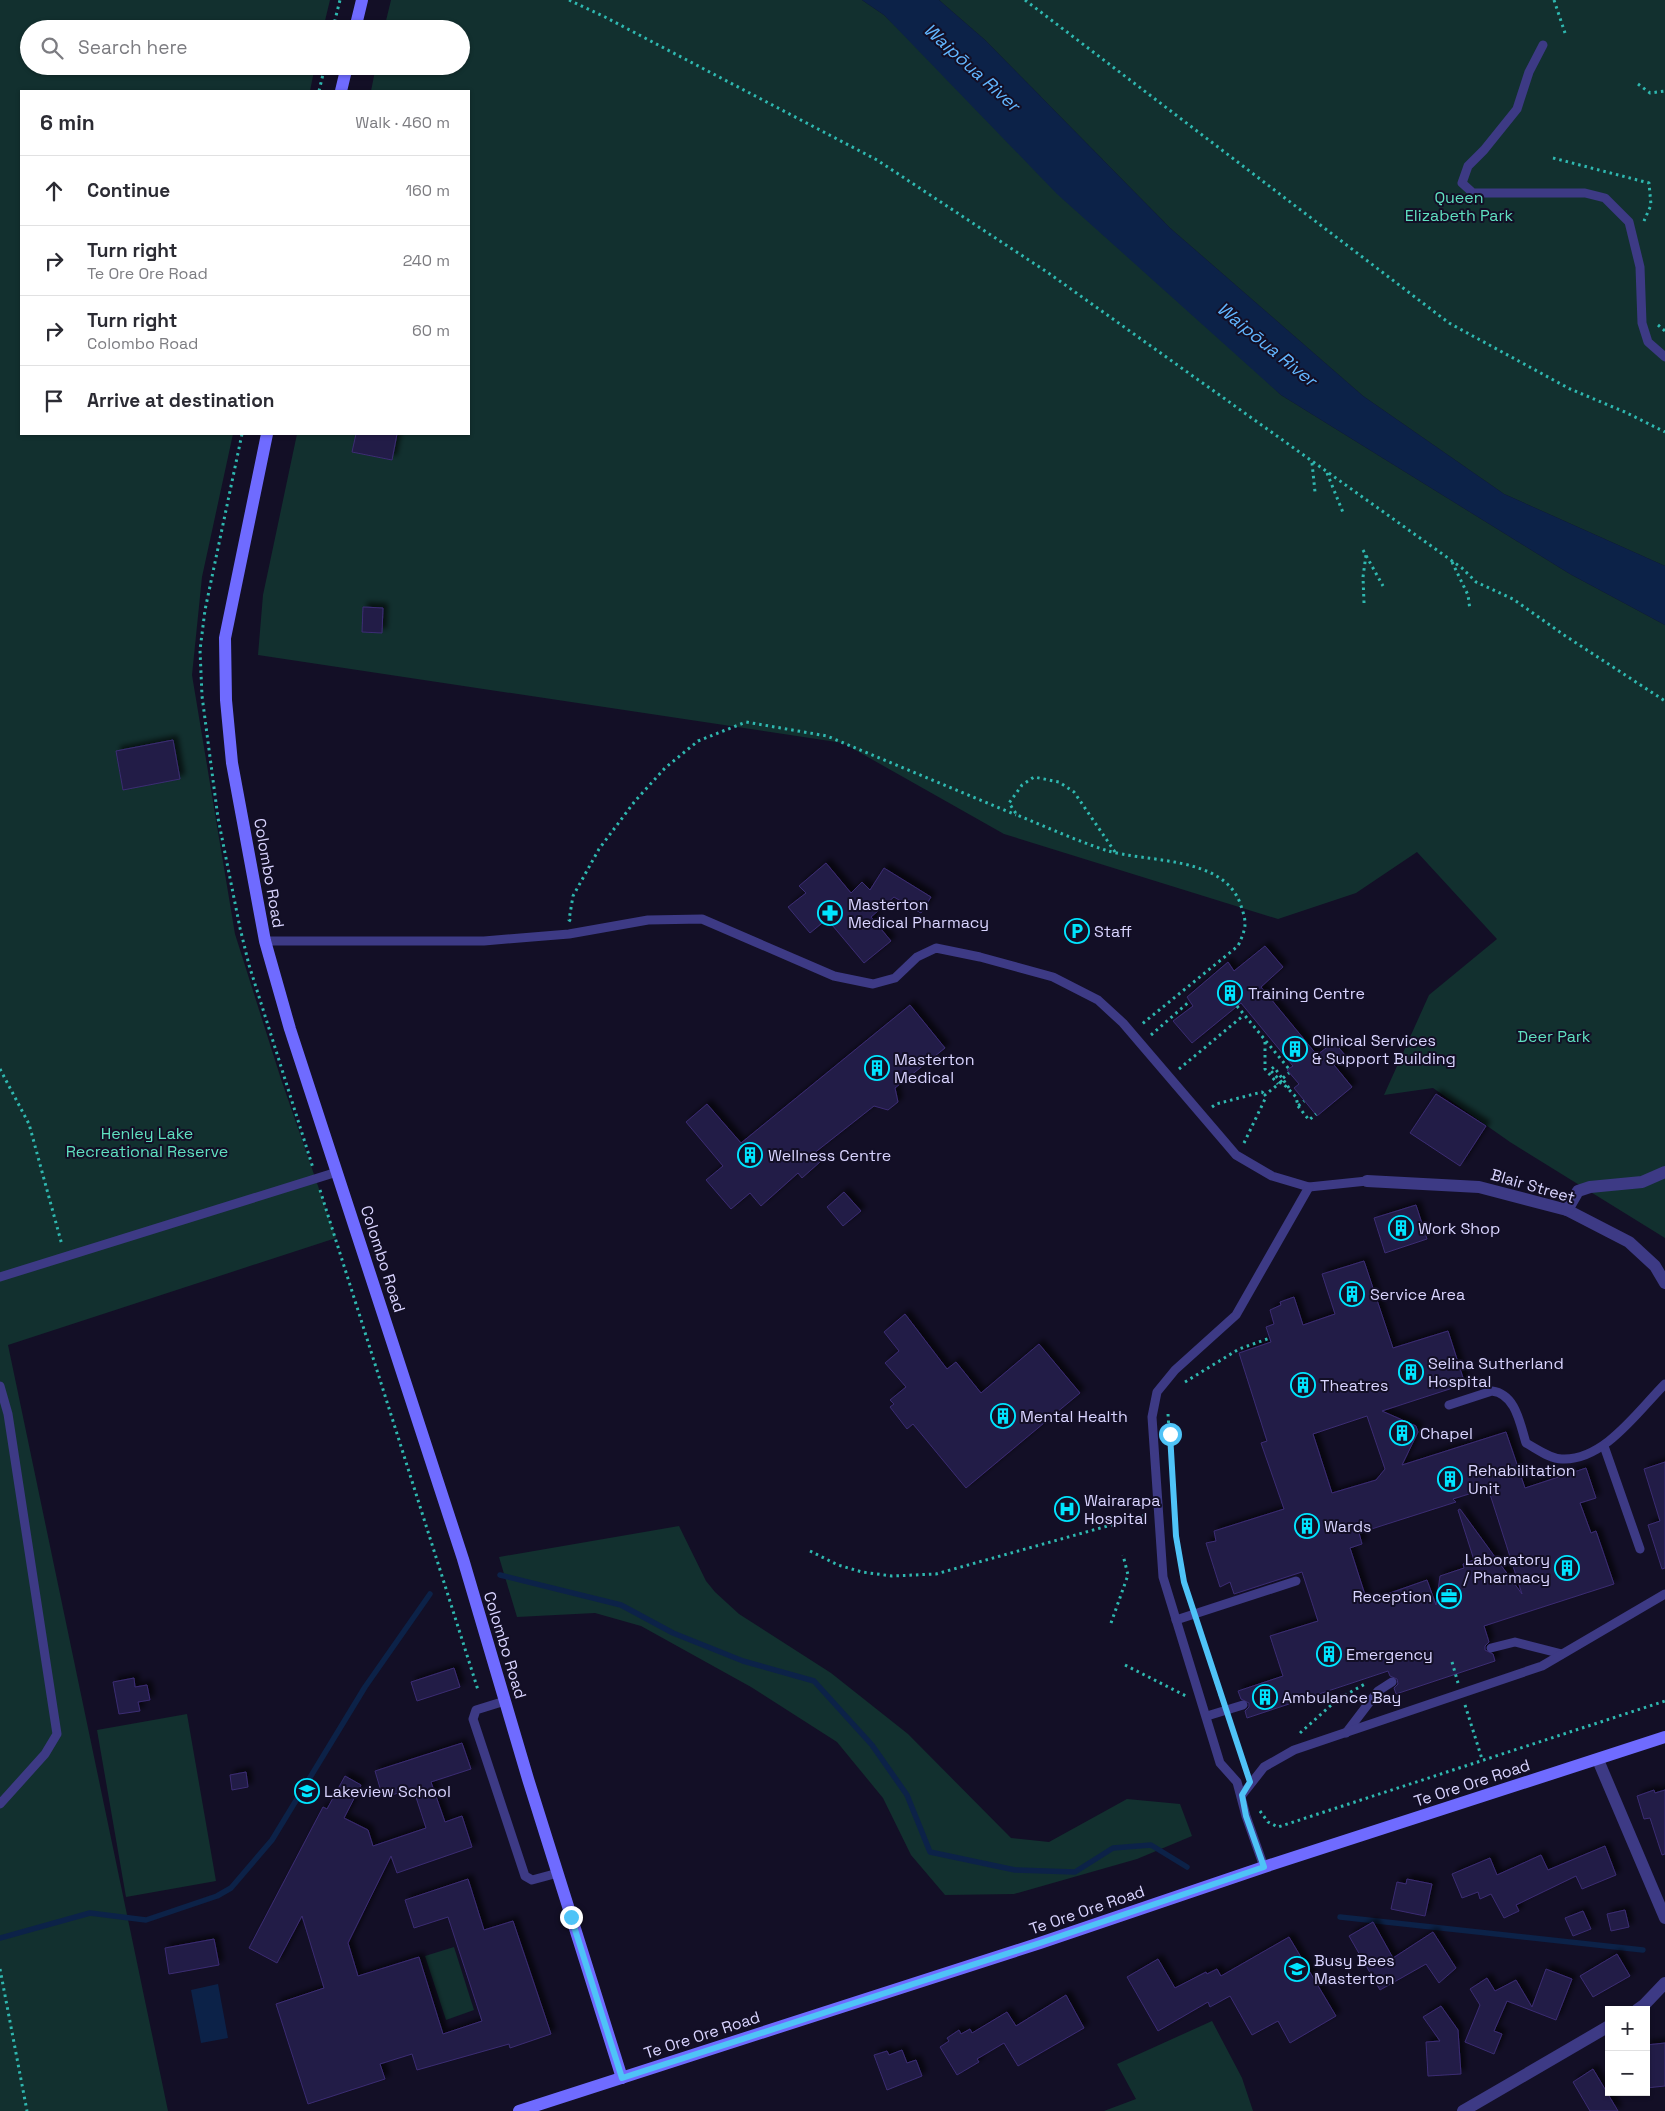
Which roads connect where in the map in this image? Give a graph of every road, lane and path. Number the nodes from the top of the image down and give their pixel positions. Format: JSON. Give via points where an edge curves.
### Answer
{"nodes":[{"id":1,"x":340,"y":0,"type":"edge"},
{"id":2,"x":362,"y":0,"type":"edge"},
{"id":3,"x":569,"y":0,"type":"edge"},
{"id":4,"x":1025,"y":0,"type":"edge"},
{"id":5,"x":1554,"y":0,"type":"edge"},
{"id":6,"x":335,"y":20,"type":"edge"},
{"id":7,"x":357,"y":20,"type":"edge"},
{"id":8,"x":1565,"y":33,"type":"dead end"},
{"id":9,"x":1543,"y":45,"type":"dead end"},
{"id":10,"x":322,"y":75,"type":"edge"},
{"id":11,"x":345,"y":75,"type":"edge"},
{"id":12,"x":1638,"y":84,"type":"dead end"},
{"id":13,"x":319,"y":90,"type":"edge"},
{"id":14,"x":341,"y":90,"type":"edge"},
{"id":15,"x":1665,"y":91,"type":"edge"},
{"id":16,"x":1665,"y":357,"type":"edge"},
{"id":17,"x":1665,"y":432,"type":"edge"},
{"id":18,"x":267,"y":435,"type":"edge"},
{"id":19,"x":1312,"y":462,"type":"junction"},
{"id":20,"x":1327,"y":473,"type":"junction"},
{"id":21,"x":1314,"y":492,"type":"dead end"},
{"id":22,"x":1344,"y":515,"type":"dead end"},
{"id":23,"x":1363,"y":550,"type":"dead end"},
{"id":24,"x":1366,"y":555,"type":"junction"},
{"id":25,"x":1451,"y":561,"type":"junction"},
{"id":26,"x":1383,"y":586,"type":"dead end"},
{"id":27,"x":1364,"y":604,"type":"dead end"},
{"id":28,"x":1470,"y":610,"type":"dead end"},
{"id":29,"x":1665,"y":701,"type":"edge"},
{"id":30,"x":1017,"y":815,"type":"junction"},
{"id":31,"x":1115,"y":852,"type":"junction"},
{"id":32,"x":588,"y":930,"type":"junction"},
{"id":33,"x":264,"y":941,"type":"junction"},
{"id":34,"x":1190,"y":1001,"type":"dead end"},
{"id":35,"x":1237,"y":1006,"type":"dead end"},
{"id":36,"x":1244,"y":1015,"type":"junction"},
{"id":37,"x":1132,"y":1033,"type":"junction"},
{"id":38,"x":1265,"y":1041,"type":"junction"},
{"id":39,"x":1141,"y":1043,"type":"junction"},
{"id":40,"x":0,"y":1069,"type":"edge"},
{"id":41,"x":1170,"y":1077,"type":"junction"},
{"id":42,"x":1283,"y":1078,"type":"junction"},
{"id":43,"x":1279,"y":1083,"type":"junction"},
{"id":44,"x":1289,"y":1088,"type":"junction"},
{"id":45,"x":1265,"y":1095,"type":"junction"},
{"id":46,"x":1304,"y":1101,"type":"dead end"},
{"id":47,"x":1298,"y":1106,"type":"junction"},
{"id":48,"x":1316,"y":1114,"type":"dead end"},
{"id":49,"x":1202,"y":1115,"type":"junction"},
{"id":50,"x":1236,"y":1155,"type":"junction"},
{"id":51,"x":337,"y":1172,"type":"junction"},
{"id":52,"x":1665,"y":1172,"type":"edge"},
{"id":53,"x":1367,"y":1181,"type":"joint"},
{"id":54,"x":1309,"y":1187,"type":"junction"},
{"id":55,"x":1567,"y":1210,"type":"junction"},
{"id":56,"x":64,"y":1255,"type":"junction"},
{"id":57,"x":0,"y":1277,"type":"edge"},
{"id":58,"x":1665,"y":1283,"type":"edge"},
{"id":59,"x":1270,"y":1338,"type":"dead end"},
{"id":60,"x":1182,"y":1383,"type":"dead end"},
{"id":61,"x":1665,"y":1384,"type":"edge"},
{"id":62,"x":0,"y":1386,"type":"edge"},
{"id":63,"x":1449,"y":1405,"type":"dead end"},
{"id":64,"x":1167,"y":1409,"type":"dead end"},
{"id":65,"x":1604,"y":1446,"type":"junction"},
{"id":66,"x":1174,"y":1507,"type":"junction"},
{"id":67,"x":1158,"y":1512,"type":"junction"},
{"id":68,"x":1640,"y":1549,"type":"dead end"},
{"id":69,"x":810,"y":1551,"type":"dead end"},
{"id":70,"x":1123,"y":1554,"type":"dead end"},
{"id":71,"x":1296,"y":1581,"type":"dead end"},
{"id":72,"x":1665,"y":1594,"type":"edge"},
{"id":73,"x":1194,"y":1614,"type":"junction"},
{"id":74,"x":1176,"y":1620,"type":"junction"},
{"id":75,"x":1111,"y":1623,"type":"dead end"},
{"id":76,"x":1491,"y":1648,"type":"dead end"},
{"id":77,"x":1562,"y":1654,"type":"junction"},
{"id":78,"x":1452,"y":1662,"type":"dead end"},
{"id":79,"x":1125,"y":1665,"type":"dead end"},
{"id":80,"x":1370,"y":1681,"type":"dead end"},
{"id":81,"x":1392,"y":1682,"type":"dead end"},
{"id":82,"x":1462,"y":1694,"type":"junction"},
{"id":83,"x":505,"y":1701,"type":"junction"},
{"id":84,"x":1665,"y":1701,"type":"edge"},
{"id":85,"x":1243,"y":1705,"type":"dead end"},
{"id":86,"x":1204,"y":1706,"type":"junction"},
{"id":87,"x":1226,"y":1710,"type":"junction"},
{"id":88,"x":1207,"y":1716,"type":"junction"},
{"id":89,"x":1346,"y":1733,"type":"junction"},
{"id":90,"x":1292,"y":1736,"type":"dead end"},
{"id":91,"x":1665,"y":1737,"type":"edge"},
{"id":92,"x":1482,"y":1760,"type":"junction"},
{"id":93,"x":1598,"y":1760,"type":"junction"},
{"id":94,"x":1252,"y":1767,"type":"dead end"},
{"id":95,"x":1242,"y":1795,"type":"junction"},
{"id":96,"x":0,"y":1804,"type":"edge"},
{"id":97,"x":1259,"y":1807,"type":"dead end"},
{"id":98,"x":1264,"y":1867,"type":"junction"},
{"id":99,"x":558,"y":1873,"type":"junction"},
{"id":100,"x":1665,"y":1918,"type":"edge"},
{"id":101,"x":0,"y":1968,"type":"edge"},
{"id":102,"x":1665,"y":1983,"type":"edge"},
{"id":103,"x":1643,"y":2006,"type":"edge"},
{"id":104,"x":1605,"y":2028,"type":"edge"},
{"id":105,"x":622,"y":2078,"type":"junction"},
{"id":106,"x":27,"y":2111,"type":"edge"},
{"id":107,"x":519,"y":2111,"type":"edge"},
{"id":108,"x":1464,"y":2111,"type":"edge"}],
"edges":[{"from":1,"to":6,"type":"path"},
{"from":2,"to":7,"type":"street"},
{"from":3,"to":19,"type":"path","via":[[877,160],[1047,272]]},
{"from":4,"to":17,"type":"path","via":[[1450,324],[1570,389]]},
{"from":5,"to":8,"type":"path"},
{"from":9,"to":16,"type":"lane","via":[[1529,72],[1517,109],[1468,166],[1462,183],[1473,193],[1585,194],[1605,198],[1629,222],[1640,267],[1642,324],[1648,342]]},
{"from":10,"to":13,"type":"path"},
{"from":11,"to":14,"type":"street"},
{"from":12,"to":15,"type":"path","via":[[1650,93]]},
{"from":18,"to":33,"type":"street","name":"Colombo Road","via":[[225,638],[232,763]]},
{"from":19,"to":20,"type":"path"},
{"from":19,"to":21,"type":"path"},
{"from":20,"to":22,"type":"path"},
{"from":20,"to":25,"type":"path"},
{"from":23,"to":24,"type":"path"},
{"from":24,"to":26,"type":"path"},
{"from":24,"to":27,"type":"path"},
{"from":25,"to":28,"type":"path","via":[[1468,594]]},
{"from":25,"to":29,"type":"path","via":[[1476,582],[1514,599]]},
{"from":30,"to":31,"type":"path"},
{"from":30,"to":31,"type":"path","via":[[1009,804],[1022,785],[1034,777],[1059,782],[1074,792]]},
{"from":30,"to":32,"type":"path","via":[[827,736],[746,722],[698,741],[665,768],[635,801],[599,849],[573,896],[569,920]]},
{"from":31,"to":37,"type":"path","via":[[1206,869],[1225,880],[1237,894],[1246,919],[1246,928],[1238,946]]},
{"from":32,"to":33,"type":"lane","via":[[484,941]]},
{"from":32,"to":37,"type":"lane","via":[[648,920],[702,919],[834,976],[873,984],[895,978],[917,957],[936,948],[1053,977],[1098,1000]]},
{"from":33,"to":51,"type":"street","name":"Colombo Road"},
{"from":34,"to":39,"type":"path"},
{"from":35,"to":36,"type":"path"},
{"from":36,"to":38,"type":"path"},
{"from":36,"to":41,"type":"path"},
{"from":37,"to":39,"type":"lane"},
{"from":38,"to":42,"type":"path","via":[[1289,1071]]},
{"from":38,"to":43,"type":"path","via":[[1266,1069]]},
{"from":39,"to":41,"type":"lane"},
{"from":40,"to":56,"type":"path","via":[[29,1124]]},
{"from":41,"to":49,"type":"lane"},
{"from":42,"to":43,"type":"path","via":[[1274,1067],[1270,1070]]},
{"from":42,"to":44,"type":"path"},
{"from":43,"to":44,"type":"path"},
{"from":43,"to":45,"type":"path"},
{"from":44,"to":47,"type":"path"},
{"from":45,"to":49,"type":"path","via":[[1262,1092],[1216,1104]]},
{"from":45,"to":50,"type":"path"},
{"from":46,"to":47,"type":"path"},
{"from":47,"to":48,"type":"path","via":[[1309,1120]]},
{"from":49,"to":50,"type":"lane"},
{"from":50,"to":54,"type":"lane","via":[[1272,1176]]},
{"from":51,"to":56,"type":"lane"},
{"from":51,"to":83,"type":"street","name":"Colombo Road","via":[[460,1550]]},
{"from":52,"to":55,"type":"street","via":[[1642,1182],[1578,1191]]},
{"from":53,"to":54,"type":"lane"},
{"from":53,"to":55,"type":"street","name":"Blair Street","via":[[1479,1187]]},
{"from":54,"to":67,"type":"lane","via":[[1236,1315],[1175,1370],[1157,1392],[1152,1417]]},
{"from":55,"to":58,"type":"street","name":"Blair Street","via":[[1629,1242],[1655,1266]]},
{"from":56,"to":57,"type":"lane"},
{"from":59,"to":60,"type":"path","via":[[1238,1348]]},
{"from":61,"to":65,"type":"lane"},
{"from":62,"to":96,"type":"lane","via":[[8,1414],[57,1734],[45,1754]]},
{"from":63,"to":65,"type":"lane","via":[[1492,1391],[1500,1392],[1512,1403],[1526,1443],[1551,1456],[1561,1459],[1576,1457]]},
{"from":64,"to":66,"type":"path"},
{"from":65,"to":68,"type":"lane"},
{"from":66,"to":67,"type":"path"},
{"from":66,"to":73,"type":"path","via":[[1180,1562]]},
{"from":67,"to":69,"type":"path","via":[[936,1574],[892,1576],[862,1572]]},
{"from":67,"to":74,"type":"lane","via":[[1162,1577]]},
{"from":70,"to":75,"type":"path","via":[[1128,1575]]},
{"from":71,"to":73,"type":"lane"},
{"from":72,"to":77,"type":"lane"},
{"from":73,"to":74,"type":"lane"},
{"from":73,"to":87,"type":"path"},
{"from":74,"to":86,"type":"lane"},
{"from":76,"to":77,"type":"lane","via":[[1515,1642]]},
{"from":77,"to":82,"type":"lane","via":[[1542,1666]]},
{"from":78,"to":82,"type":"path"},
{"from":79,"to":86,"type":"path"},
{"from":80,"to":90,"type":"path","via":[[1338,1699],[1309,1726]]},
{"from":81,"to":89,"type":"lane","via":[[1378,1691]]},
{"from":82,"to":89,"type":"lane"},
{"from":82,"to":92,"type":"path"},
{"from":83,"to":99,"type":"street","name":"Colombo Road"},
{"from":83,"to":99,"type":"lane","via":[[476,1710],[473,1719],[525,1876],[532,1880]]},
{"from":84,"to":92,"type":"path"},
{"from":85,"to":87,"type":"lane"},
{"from":86,"to":88,"type":"lane"},
{"from":87,"to":88,"type":"lane"},
{"from":87,"to":94,"type":"path","via":[[1246,1772]]},
{"from":88,"to":95,"type":"lane","via":[[1220,1763],[1237,1782]]},
{"from":89,"to":95,"type":"lane","via":[[1294,1750],[1264,1767]]},
{"from":91,"to":93,"type":"street","name":"Te Ore Ore Road"},
{"from":92,"to":97,"type":"path","via":[[1278,1827],[1268,1822]]},
{"from":93,"to":98,"type":"street","name":"Te Ore Ore Road"},
{"from":93,"to":100,"type":"street"},
{"from":95,"to":98,"type":"lane"},
{"from":98,"to":105,"type":"street","name":"Te Ore Ore Road"},
{"from":99,"to":105,"type":"street","name":"Colombo Road"},
{"from":101,"to":106,"type":"path"},
{"from":102,"to":103,"type":"street"},
{"from":104,"to":108,"type":"street"},
{"from":105,"to":107,"type":"street","name":"Te Ore Ore Road"}]}
